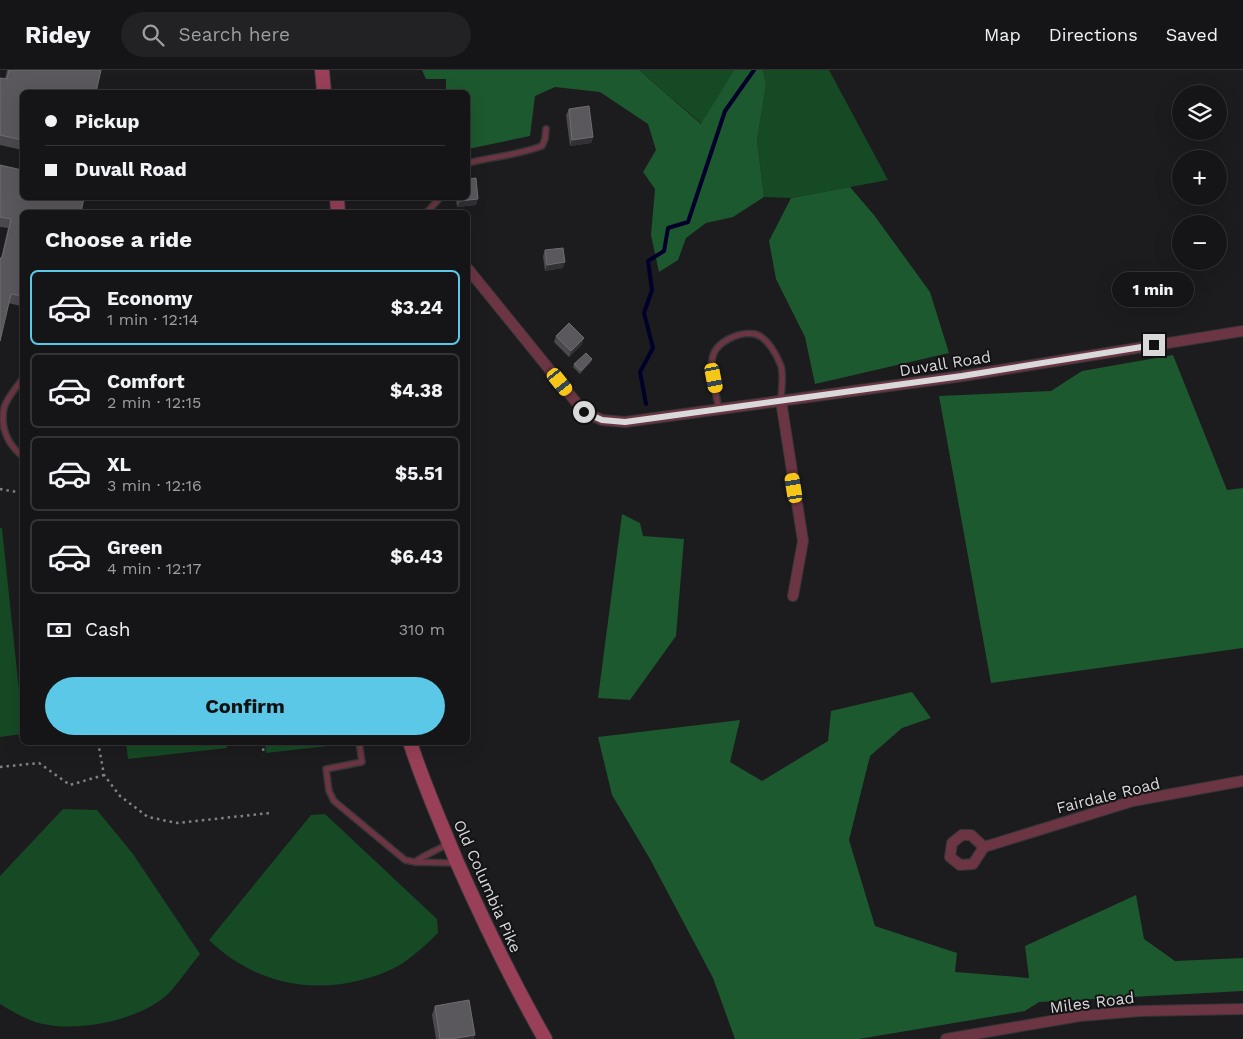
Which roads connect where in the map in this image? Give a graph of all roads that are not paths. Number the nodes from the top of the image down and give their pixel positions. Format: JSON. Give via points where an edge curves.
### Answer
{"nodes":[{"id":1,"x":322,"y":70,"type":"edge"},
{"id":2,"x":324,"y":90,"type":"edge"},
{"id":3,"x":546,"y":129,"type":"dead end"},
{"id":4,"x":470,"y":163,"type":"edge"},
{"id":5,"x":438,"y":200,"type":"edge"},
{"id":6,"x":429,"y":210,"type":"edge"},
{"id":7,"x":470,"y":271,"type":"edge"},
{"id":8,"x":1243,"y":331,"type":"edge"},
{"id":9,"x":20,"y":382,"type":"edge"},
{"id":10,"x":781,"y":401,"type":"junction"},
{"id":11,"x":720,"y":409,"type":"junction"},
{"id":12,"x":20,"y":454,"type":"edge"},
{"id":13,"x":793,"y":596,"type":"dead end"},
{"id":14,"x":360,"y":745,"type":"edge"},
{"id":15,"x":411,"y":745,"type":"edge"},
{"id":16,"x":1243,"y":781,"type":"edge"},
{"id":17,"x":449,"y":843,"type":"junction"},
{"id":18,"x":984,"y":847,"type":"dead end"},
{"id":19,"x":415,"y":862,"type":"junction"},
{"id":20,"x":457,"y":863,"type":"junction"},
{"id":21,"x":1243,"y":1009,"type":"edge"},
{"id":22,"x":545,"y":1039,"type":"edge"},
{"id":23,"x":946,"y":1039,"type":"edge"}],
"edges":[{"from":1,"to":2,"type":"main road"},
{"from":3,"to":4,"type":"lane","via":[[542,146]]},
{"from":5,"to":6,"type":"lane"},
{"from":7,"to":11,"type":"street","name":"Duvall Road","via":[[584,412],[602,420],[625,422]]},
{"from":8,"to":10,"type":"street","name":"Duvall Road"},
{"from":9,"to":12,"type":"lane","via":[[4,407],[3,430],[9,443]]},
{"from":10,"to":11,"type":"street","name":"Duvall Road"},
{"from":10,"to":11,"type":"lane","via":[[782,373],[774,352],[756,334],[743,335],[727,340],[712,358]]},
{"from":10,"to":13,"type":"street","via":[[802,541]]},
{"from":14,"to":19,"type":"lane","via":[[362,762],[326,769],[329,791],[334,801],[405,860]]},
{"from":15,"to":17,"type":"main road","name":"Old Columbia Pike"},
{"from":16,"to":18,"type":"street","name":"Fairdale Road","via":[[1133,801]]},
{"from":17,"to":19,"type":"lane"},
{"from":17,"to":20,"type":"main road","name":"Old Columbia Pike"},
{"from":19,"to":20,"type":"lane"},
{"from":20,"to":22,"type":"main road","name":"Old Columbia Pike","via":[[518,992]]},
{"from":21,"to":23,"type":"street","name":"Miles Road","via":[[1140,1011],[1088,1016]]}]}
